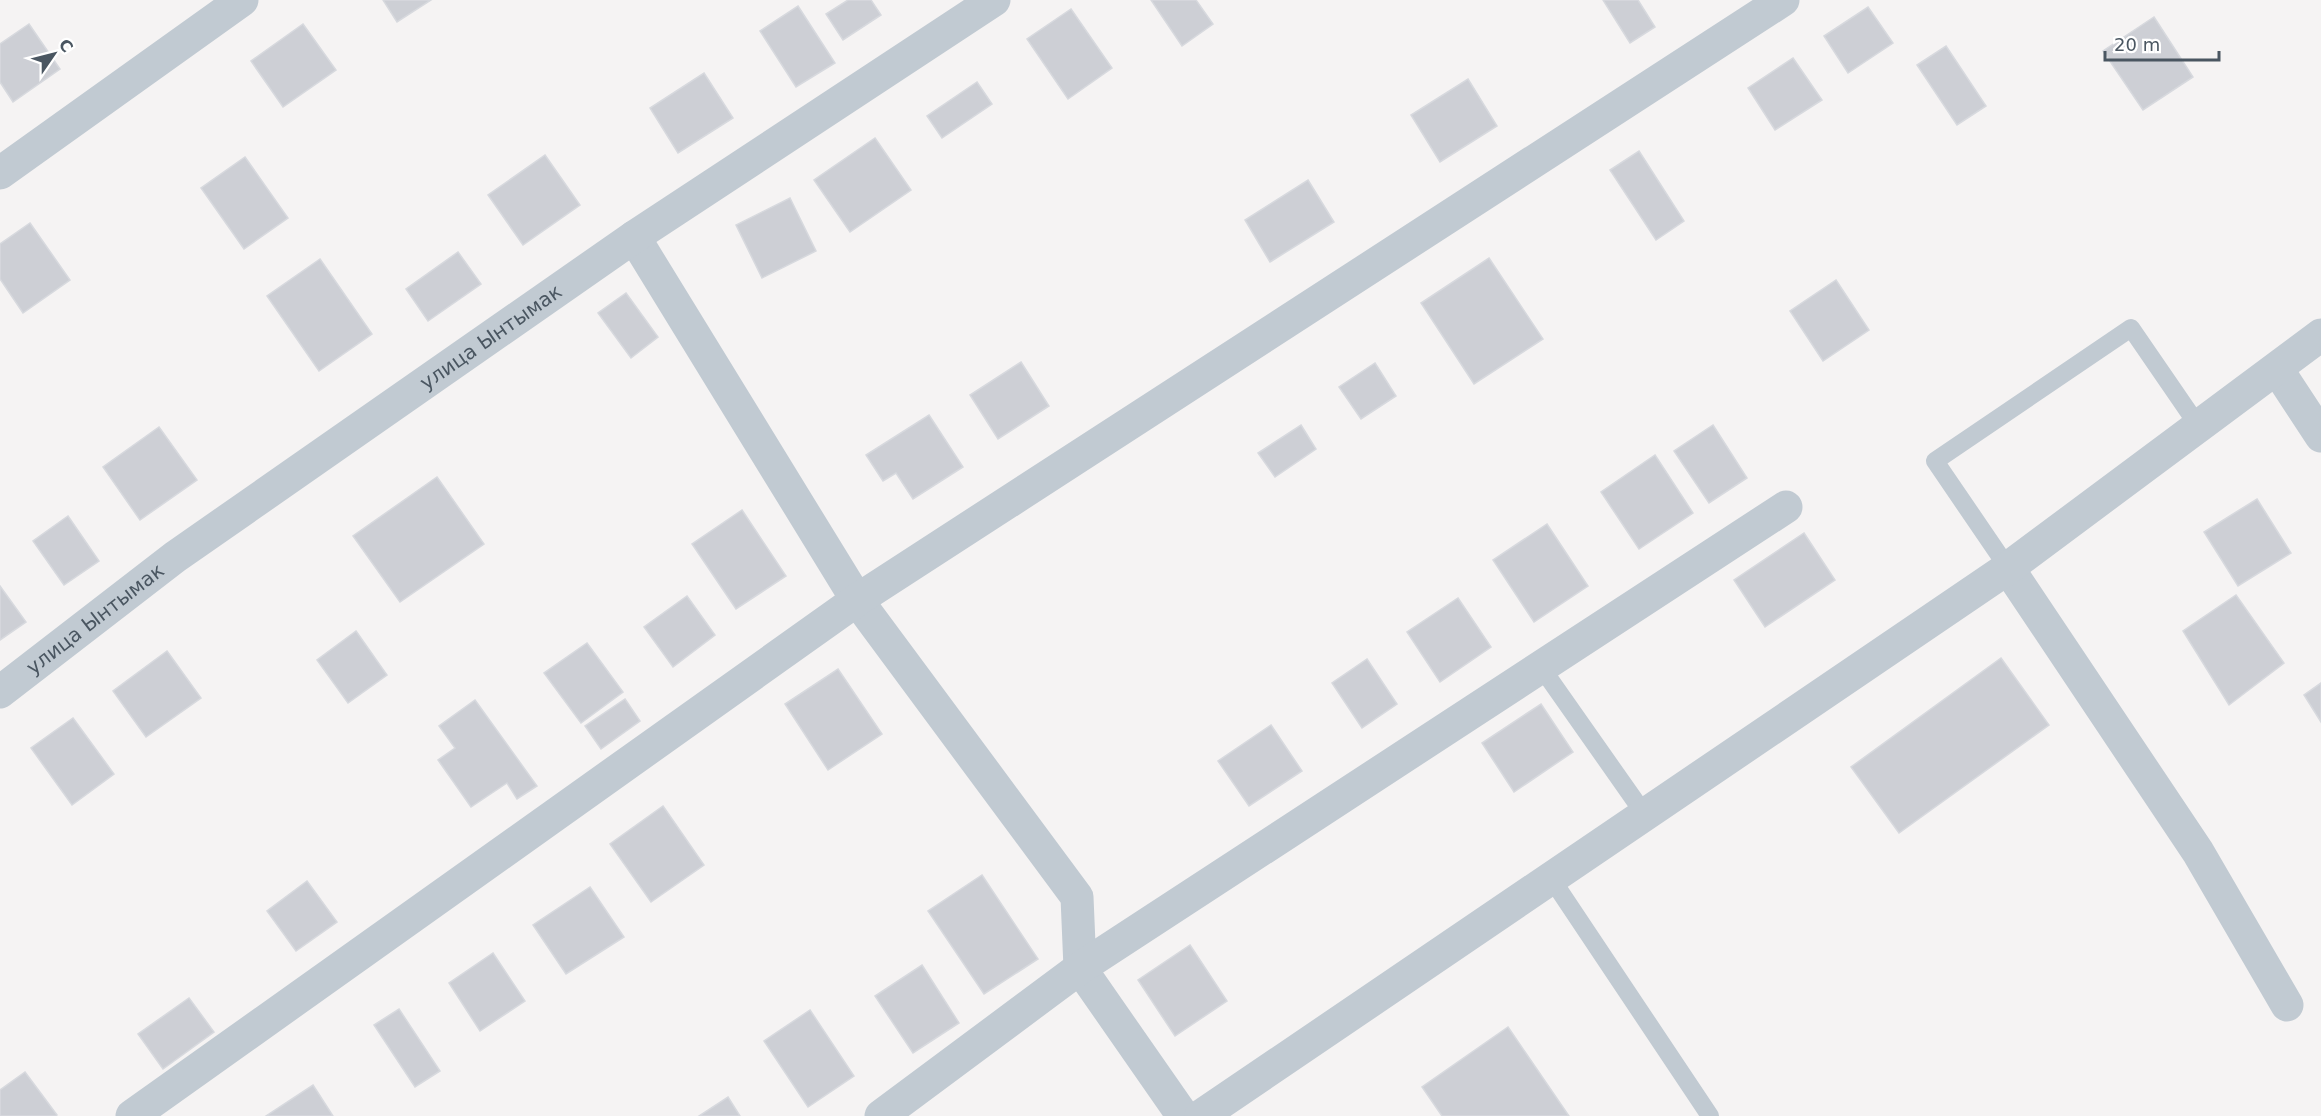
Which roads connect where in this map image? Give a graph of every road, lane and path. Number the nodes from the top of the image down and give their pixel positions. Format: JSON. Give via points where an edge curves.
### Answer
{"nodes":[{"id":1,"x":242,"y":0,"type":"edge"},
{"id":2,"x":994,"y":0,"type":"edge"},
{"id":3,"x":1783,"y":0,"type":"edge"},
{"id":4,"x":0,"y":173,"type":"edge"},
{"id":5,"x":634,"y":237,"type":"junction"},
{"id":6,"x":2321,"y":335,"type":"edge"},
{"id":7,"x":2277,"y":369,"type":"junction"},
{"id":8,"x":2199,"y":427,"type":"junction"},
{"id":9,"x":2321,"y":436,"type":"edge"},
{"id":10,"x":1786,"y":507,"type":"dead end"},
{"id":11,"x":2008,"y":568,"type":"junction"},
{"id":12,"x":857,"y":600,"type":"junction"},
{"id":13,"x":1541,"y":667,"type":"junction"},
{"id":14,"x":0,"y":692,"type":"edge"},
{"id":15,"x":1645,"y":815,"type":"junction"},
{"id":16,"x":1551,"y":878,"type":"junction"},
{"id":17,"x":1080,"y":968,"type":"junction"},
{"id":18,"x":2287,"y":1005,"type":"dead end"},
{"id":19,"x":132,"y":1116,"type":"edge"},
{"id":20,"x":881,"y":1116,"type":"edge"},
{"id":21,"x":1183,"y":1116,"type":"edge"},
{"id":22,"x":1201,"y":1116,"type":"edge"},
{"id":23,"x":1710,"y":1116,"type":"edge"}],
"edges":[{"from":1,"to":4,"type":"street"},
{"from":2,"to":5,"type":"street","name":"улица Ынтымак"},
{"from":3,"to":12,"type":"street"},
{"from":5,"to":12,"type":"street"},
{"from":5,"to":14,"type":"street","name":"улица Ынтымак","via":[[175,557]]},
{"from":6,"to":7,"type":"street"},
{"from":7,"to":8,"type":"street"},
{"from":7,"to":9,"type":"street"},
{"from":8,"to":11,"type":"street"},
{"from":8,"to":11,"type":"lane","via":[[2132,328],[1935,461]]},
{"from":10,"to":13,"type":"street"},
{"from":11,"to":15,"type":"street"},
{"from":11,"to":18,"type":"street","via":[[2198,852]]},
{"from":12,"to":17,"type":"street","via":[[1077,897]]},
{"from":12,"to":19,"type":"street"},
{"from":13,"to":15,"type":"lane"},
{"from":13,"to":17,"type":"street"},
{"from":15,"to":16,"type":"street"},
{"from":16,"to":22,"type":"street"},
{"from":16,"to":23,"type":"lane"},
{"from":17,"to":20,"type":"street"},
{"from":17,"to":21,"type":"street"}]}
